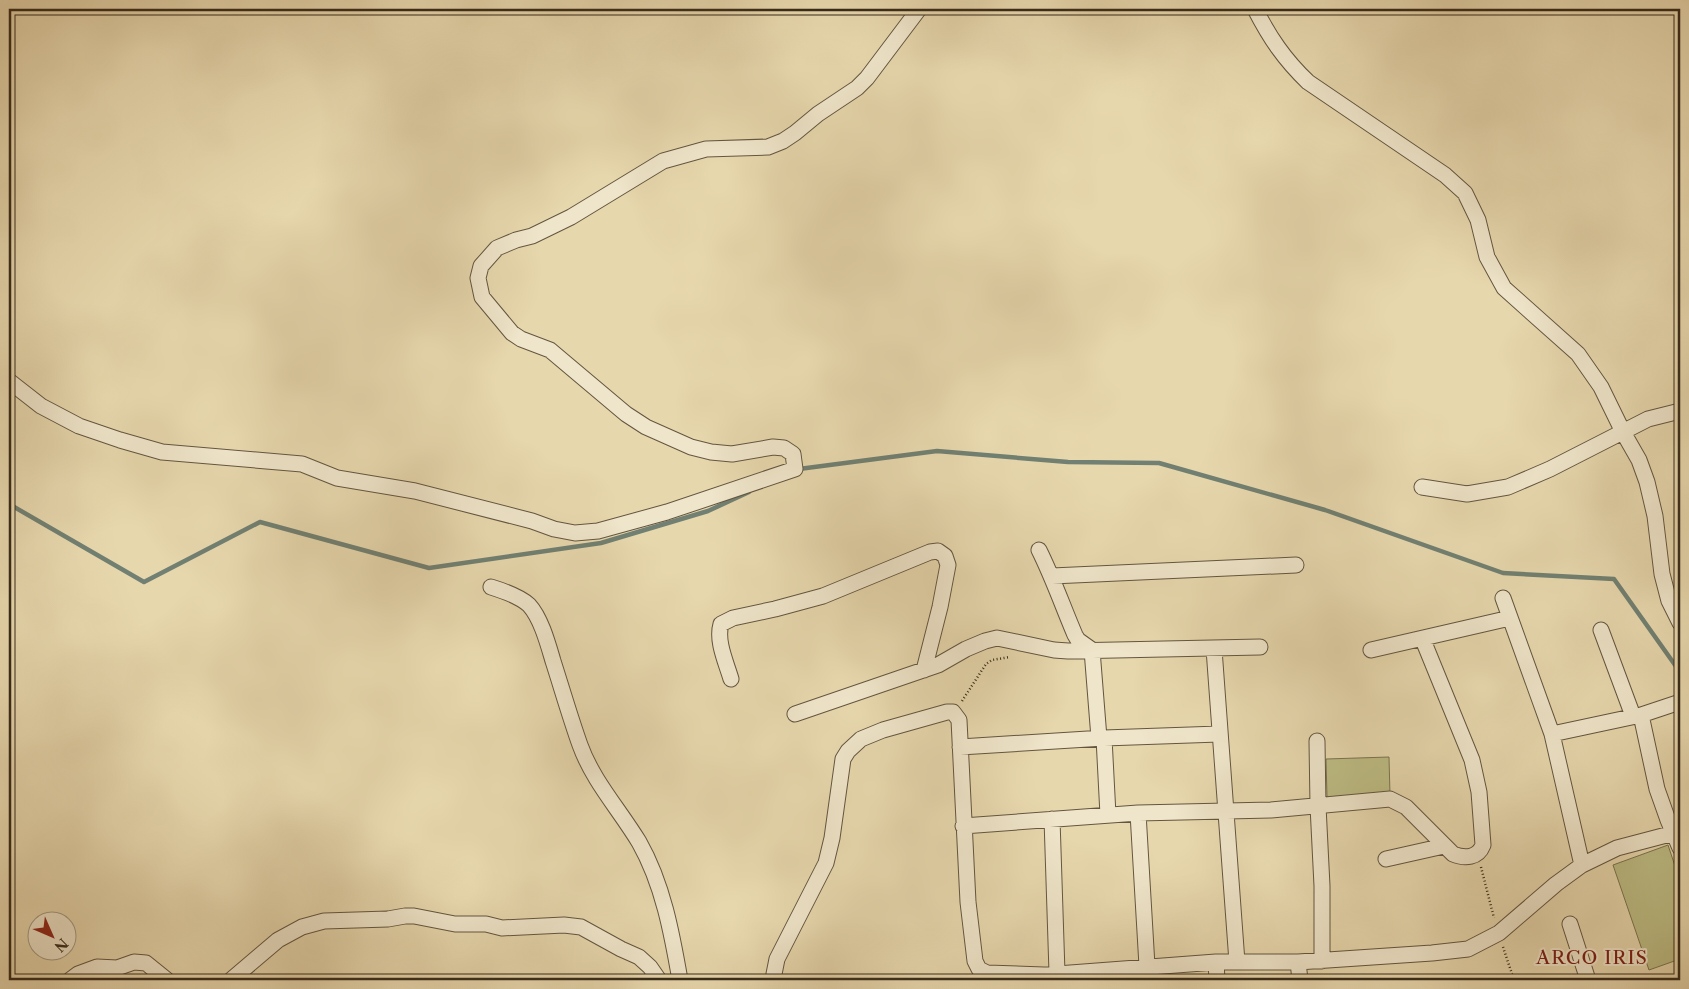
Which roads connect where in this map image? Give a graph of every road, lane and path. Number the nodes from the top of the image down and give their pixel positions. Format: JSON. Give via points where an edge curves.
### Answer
{"nodes":[{"id":1,"x":920,"y":9,"type":"edge"},
{"id":2,"x":1255,"y":9,"type":"edge"},
{"id":3,"x":9,"y":381,"type":"edge"},
{"id":4,"x":1680,"y":411,"type":"edge"},
{"id":5,"x":1623,"y":432,"type":"junction"},
{"id":6,"x":1422,"y":488,"type":"dead end"},
{"id":7,"x":1039,"y":550,"type":"dead end"},
{"id":8,"x":1296,"y":565,"type":"dead end"},
{"id":9,"x":1052,"y":576,"type":"junction"},
{"id":10,"x":492,"y":587,"type":"dead end"},
{"id":11,"x":1503,"y":598,"type":"dead end"},
{"id":12,"x":1510,"y":618,"type":"junction"},
{"id":13,"x":1680,"y":624,"type":"edge"},
{"id":14,"x":1601,"y":630,"type":"dead end"},
{"id":15,"x":1423,"y":640,"type":"junction"},
{"id":16,"x":1260,"y":647,"type":"dead end"},
{"id":17,"x":1214,"y":649,"type":"junction"},
{"id":18,"x":1092,"y":650,"type":"junction"},
{"id":19,"x":1371,"y":650,"type":"dead end"},
{"id":20,"x":1015,"y":656,"type":"dead end"},
{"id":21,"x":924,"y":670,"type":"junction"},
{"id":22,"x":731,"y":679,"type":"dead end"},
{"id":23,"x":1680,"y":702,"type":"edge"},
{"id":24,"x":953,"y":712,"type":"junction"},
{"id":25,"x":795,"y":714,"type":"dead end"},
{"id":26,"x":1637,"y":716,"type":"junction"},
{"id":27,"x":1219,"y":734,"type":"junction"},
{"id":28,"x":1552,"y":734,"type":"junction"},
{"id":29,"x":1102,"y":738,"type":"junction"},
{"id":30,"x":1317,"y":741,"type":"dead end"},
{"id":31,"x":960,"y":747,"type":"junction"},
{"id":32,"x":1318,"y":806,"type":"junction"},
{"id":33,"x":1226,"y":811,"type":"junction"},
{"id":34,"x":1138,"y":813,"type":"junction"},
{"id":35,"x":1108,"y":815,"type":"junction"},
{"id":36,"x":1052,"y":819,"type":"junction"},
{"id":37,"x":963,"y":826,"type":"junction"},
{"id":38,"x":1674,"y":833,"type":"junction"},
{"id":39,"x":1444,"y":846,"type":"junction"},
{"id":40,"x":1680,"y":848,"type":"edge"},
{"id":41,"x":1386,"y":859,"type":"dead end"},
{"id":42,"x":1582,"y":865,"type":"junction"},
{"id":43,"x":1570,"y":924,"type":"dead end"},
{"id":44,"x":1322,"y":960,"type":"junction"},
{"id":45,"x":1216,"y":962,"type":"junction"},
{"id":46,"x":1237,"y":962,"type":"junction"},
{"id":47,"x":1298,"y":962,"type":"junction"},
{"id":48,"x":1147,"y":966,"type":"junction"},
{"id":49,"x":1128,"y":974,"type":"edge"},
{"id":50,"x":1048,"y":976,"type":"edge"},
{"id":51,"x":70,"y":980,"type":"edge"},
{"id":52,"x":167,"y":980,"type":"edge"},
{"id":53,"x":231,"y":980,"type":"edge"},
{"id":54,"x":660,"y":980,"type":"edge"},
{"id":55,"x":680,"y":980,"type":"edge"},
{"id":56,"x":775,"y":980,"type":"edge"},
{"id":57,"x":1217,"y":980,"type":"edge"},
{"id":58,"x":1300,"y":980,"type":"edge"},
{"id":59,"x":1588,"y":980,"type":"edge"}],
"edges":[{"from":1,"to":3,"type":"street","via":[[857,88],[783,141],[768,147],[706,149],[663,161],[571,217],[532,236],[496,248],[481,266],[478,278],[482,297],[512,333],[550,350],[646,427],[691,447],[711,452],[732,454],[784,448],[793,454],[795,469],[667,512],[575,533],[415,491],[337,478],[302,464],[162,452],[79,426],[41,406]]},
{"from":2,"to":5,"type":"street","via":[[1290,64],[1308,82],[1445,175],[1465,193],[1478,220],[1487,257],[1504,288],[1578,354],[1601,387]]},
{"from":4,"to":5,"type":"street","via":[[1648,419]]},
{"from":5,"to":6,"type":"street","via":[[1508,487],[1467,494]]},
{"from":5,"to":13,"type":"street","via":[[1647,482],[1662,574],[1669,601]]},
{"from":7,"to":9,"type":"street"},
{"from":8,"to":9,"type":"street"},
{"from":9,"to":18,"type":"street","via":[[1075,635]]},
{"from":10,"to":55,"type":"street","via":[[520,599],[535,615],[580,745],[598,782],[639,843],[654,874],[671,932]]},
{"from":11,"to":12,"type":"street"},
{"from":12,"to":15,"type":"street"},
{"from":12,"to":28,"type":"street"},
{"from":14,"to":26,"type":"street"},
{"from":15,"to":19,"type":"street"},
{"from":15,"to":39,"type":"street","via":[[1472,760],[1479,792],[1483,845],[1480,851],[1472,856],[1458,856]]},
{"from":16,"to":17,"type":"street"},
{"from":17,"to":18,"type":"street"},
{"from":17,"to":27,"type":"street"},
{"from":18,"to":21,"type":"street","via":[[1054,650],[997,638]]},
{"from":18,"to":29,"type":"street"},
{"from":20,"to":24,"type":"path","via":[[986,664]]},
{"from":21,"to":22,"type":"street","via":[[948,565],[945,556],[938,552],[930,552],[823,596],[733,618],[721,624],[720,643]]},
{"from":21,"to":25,"type":"street"},
{"from":23,"to":26,"type":"street"},
{"from":24,"to":31,"type":"street","via":[[959,720]]},
{"from":24,"to":56,"type":"street","via":[[883,730],[861,739],[848,751],[843,759],[826,862],[777,959]]},
{"from":26,"to":28,"type":"street"},
{"from":26,"to":38,"type":"street","via":[[1657,789]]},
{"from":27,"to":29,"type":"street"},
{"from":27,"to":33,"type":"street"},
{"from":28,"to":42,"type":"street"},
{"from":29,"to":31,"type":"street"},
{"from":29,"to":35,"type":"street"},
{"from":30,"to":32,"type":"street"},
{"from":31,"to":37,"type":"street"},
{"from":32,"to":33,"type":"street"},
{"from":32,"to":39,"type":"street","via":[[1390,799],[1406,807]]},
{"from":32,"to":44,"type":"street"},
{"from":33,"to":34,"type":"street"},
{"from":33,"to":46,"type":"street"},
{"from":34,"to":35,"type":"street"},
{"from":34,"to":48,"type":"street"},
{"from":35,"to":36,"type":"street"},
{"from":36,"to":37,"type":"street"},
{"from":36,"to":50,"type":"street"},
{"from":37,"to":50,"type":"street","via":[[975,961],[987,973]]},
{"from":38,"to":40,"type":"street"},
{"from":38,"to":42,"type":"street","via":[[1617,848]]},
{"from":39,"to":41,"type":"street"},
{"from":42,"to":44,"type":"street","via":[[1499,934],[1468,949]]},
{"from":43,"to":59,"type":"street"},
{"from":44,"to":47,"type":"street"},
{"from":45,"to":46,"type":"street"},
{"from":45,"to":48,"type":"street"},
{"from":45,"to":57,"type":"street"},
{"from":46,"to":47,"type":"street"},
{"from":47,"to":58,"type":"street"},
{"from":48,"to":49,"type":"street"},
{"from":49,"to":50,"type":"street"},
{"from":51,"to":52,"type":"street","via":[[97,967],[117,968],[134,962],[146,963]]},
{"from":53,"to":54,"type":"street","via":[[278,940],[302,928],[324,921],[405,916],[502,928],[581,927],[638,957]]}]}
